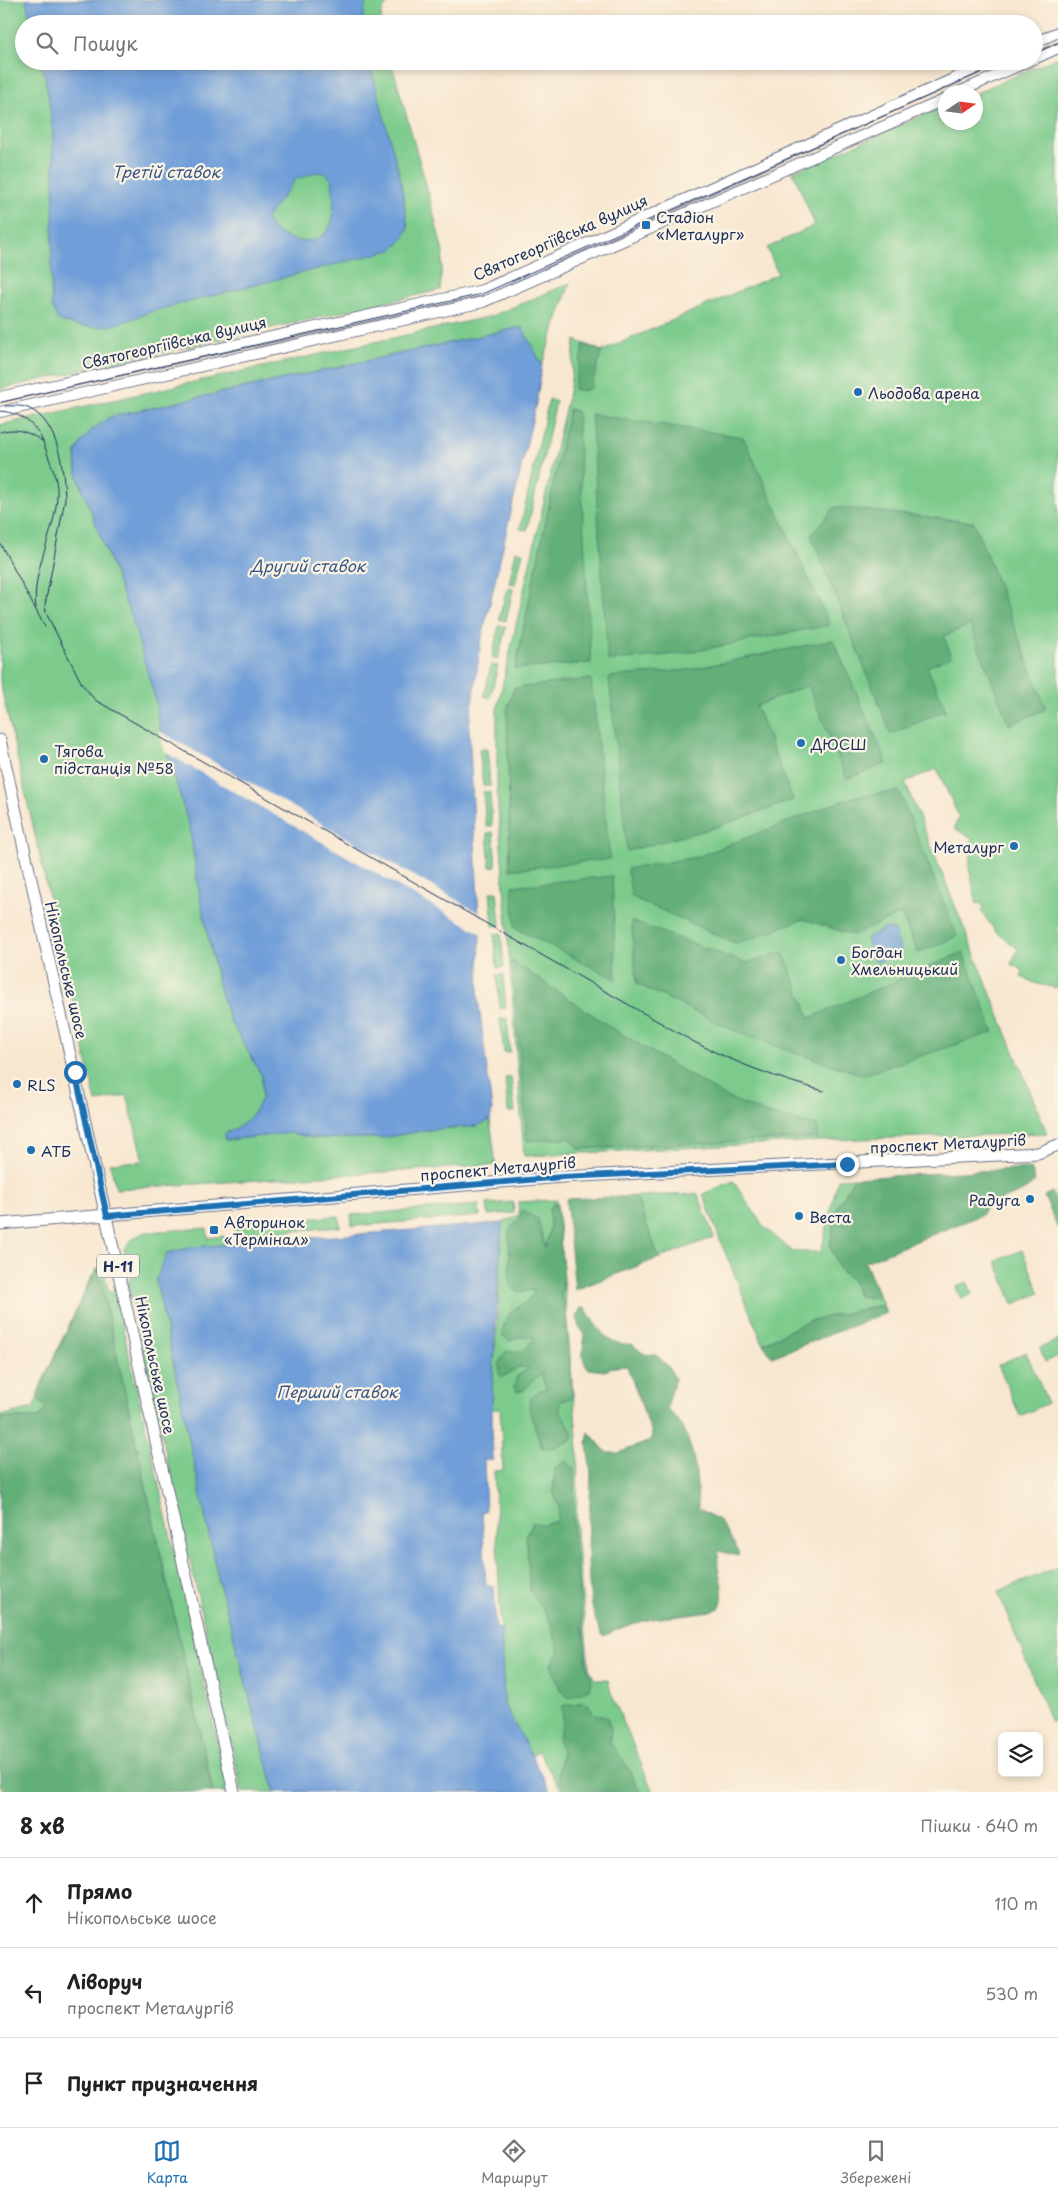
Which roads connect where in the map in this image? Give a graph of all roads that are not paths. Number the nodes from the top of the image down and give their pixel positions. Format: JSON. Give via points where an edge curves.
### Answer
{"nodes":[{"id":1,"x":1058,"y":32,"type":"edge"},
{"id":2,"x":1043,"y":39,"type":"edge"},
{"id":3,"x":1058,"y":48,"type":"edge"},
{"id":4,"x":1043,"y":55,"type":"edge"},
{"id":5,"x":973,"y":70,"type":"edge"},
{"id":6,"x":1009,"y":70,"type":"edge"},
{"id":7,"x":976,"y":85,"type":"edge"},
{"id":8,"x":938,"y":103,"type":"edge"},
{"id":9,"x":0,"y":397,"type":"edge"},
{"id":10,"x":0,"y":412,"type":"edge"},
{"id":11,"x":0,"y":740,"type":"edge"},
{"id":12,"x":1058,"y":1145,"type":"edge"},
{"id":13,"x":107,"y":1216,"type":"junction"},
{"id":14,"x":0,"y":1224,"type":"edge"},
{"id":15,"x":234,"y":1792,"type":"edge"}],
"edges":[{"from":1,"to":2,"type":"main road"},
{"from":3,"to":4,"type":"main road"},
{"from":5,"to":9,"type":"main road","name":"Святогеоргіївська вулиця","via":[[483,290]]},
{"from":6,"to":7,"type":"main road"},
{"from":8,"to":10,"type":"main road","name":"Святогеоргіївська вулиця","via":[[483,302]]},
{"from":11,"to":13,"type":"main road","name":"Нікопольське шосе","number":"Н-11"},
{"from":12,"to":13,"type":"main road","name":"проспект Металургів","via":[[1038,1152],[562,1177]]},
{"from":13,"to":14,"type":"main road","name":"проспект Металургів"},
{"from":13,"to":15,"type":"main road","name":"Нікопольське шосе","number":"Н-11"}]}
